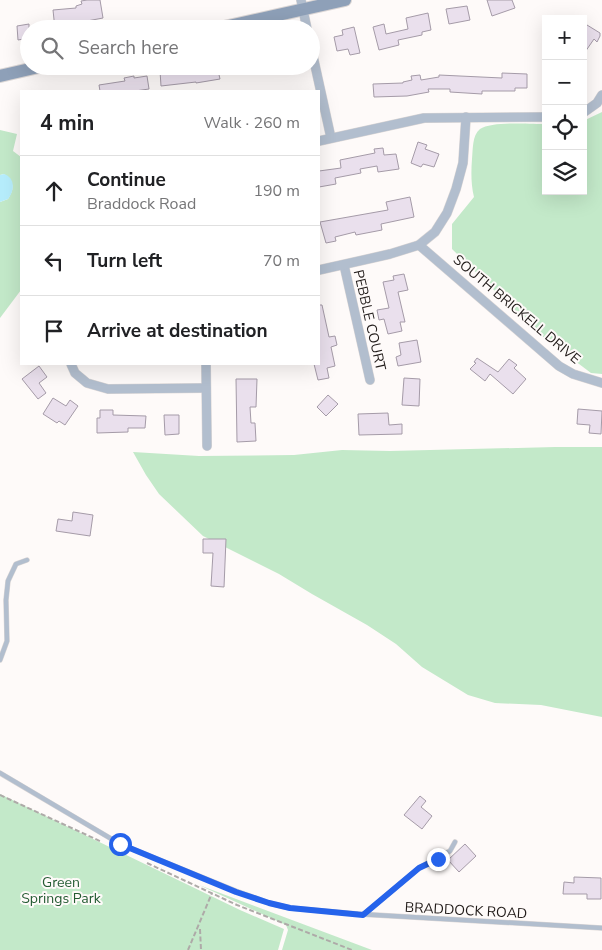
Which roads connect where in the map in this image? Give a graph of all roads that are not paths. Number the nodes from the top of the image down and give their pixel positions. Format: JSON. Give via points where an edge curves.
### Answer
{"nodes":[{"id":1,"x":345,"y":0,"type":"edge"},
{"id":2,"x":302,"y":5,"type":"edge"},
{"id":3,"x":248,"y":20,"type":"edge"},
{"id":4,"x":305,"y":20,"type":"edge"},
{"id":5,"x":20,"y":71,"type":"edge"},
{"id":6,"x":317,"y":75,"type":"edge"},
{"id":7,"x":0,"y":76,"type":"edge"},
{"id":8,"x":600,"y":99,"type":"edge"},
{"id":9,"x":587,"y":110,"type":"edge"},
{"id":10,"x":466,"y":117,"type":"junction"},
{"id":11,"x":542,"y":117,"type":"edge"},
{"id":12,"x":332,"y":138,"type":"junction"},
{"id":13,"x":320,"y":141,"type":"edge"},
{"id":14,"x":420,"y":245,"type":"junction"},
{"id":15,"x":344,"y":265,"type":"junction"},
{"id":16,"x":320,"y":270,"type":"edge"},
{"id":17,"x":70,"y":365,"type":"edge"},
{"id":18,"x":206,"y":365,"type":"edge"},
{"id":19,"x":370,"y":380,"type":"dead end"},
{"id":20,"x":602,"y":383,"type":"edge"},
{"id":21,"x":206,"y":388,"type":"junction"},
{"id":22,"x":207,"y":446,"type":"dead end"},
{"id":23,"x":27,"y":560,"type":"dead end"},
{"id":24,"x":0,"y":660,"type":"edge"},
{"id":25,"x":0,"y":773,"type":"edge"},
{"id":26,"x":455,"y":842,"type":"dead end"},
{"id":27,"x":363,"y":915,"type":"junction"},
{"id":28,"x":602,"y":928,"type":"edge"}],
"edges":[{"from":1,"to":2,"type":"main road"},
{"from":2,"to":3,"type":"main road"},
{"from":2,"to":4,"type":"street"},
{"from":5,"to":7,"type":"main road"},
{"from":6,"to":12,"type":"street"},
{"from":8,"to":9,"type":"street"},
{"from":10,"to":11,"type":"street"},
{"from":10,"to":12,"type":"street","via":[[424,118]]},
{"from":10,"to":14,"type":"street","via":[[456,188],[447,213],[435,232]]},
{"from":12,"to":13,"type":"street"},
{"from":14,"to":15,"type":"street"},
{"from":14,"to":20,"type":"street","name":"SOUTH BRICKELL DRIVE","via":[[559,366]]},
{"from":15,"to":16,"type":"street"},
{"from":15,"to":19,"type":"street","name":"PEBBLE COURT"},
{"from":17,"to":21,"type":"street","via":[[75,374],[87,383],[108,389]]},
{"from":18,"to":21,"type":"street"},
{"from":21,"to":22,"type":"street"},
{"from":23,"to":24,"type":"lane","via":[[16,564],[8,581],[7,640]]},
{"from":25,"to":27,"type":"lane","name":"BRADDOCK ROAD","via":[[120,844],[236,892],[290,908]]},
{"from":26,"to":27,"type":"lane","via":[[450,851],[419,868]]},
{"from":27,"to":28,"type":"lane","name":"BRADDOCK ROAD"}]}
